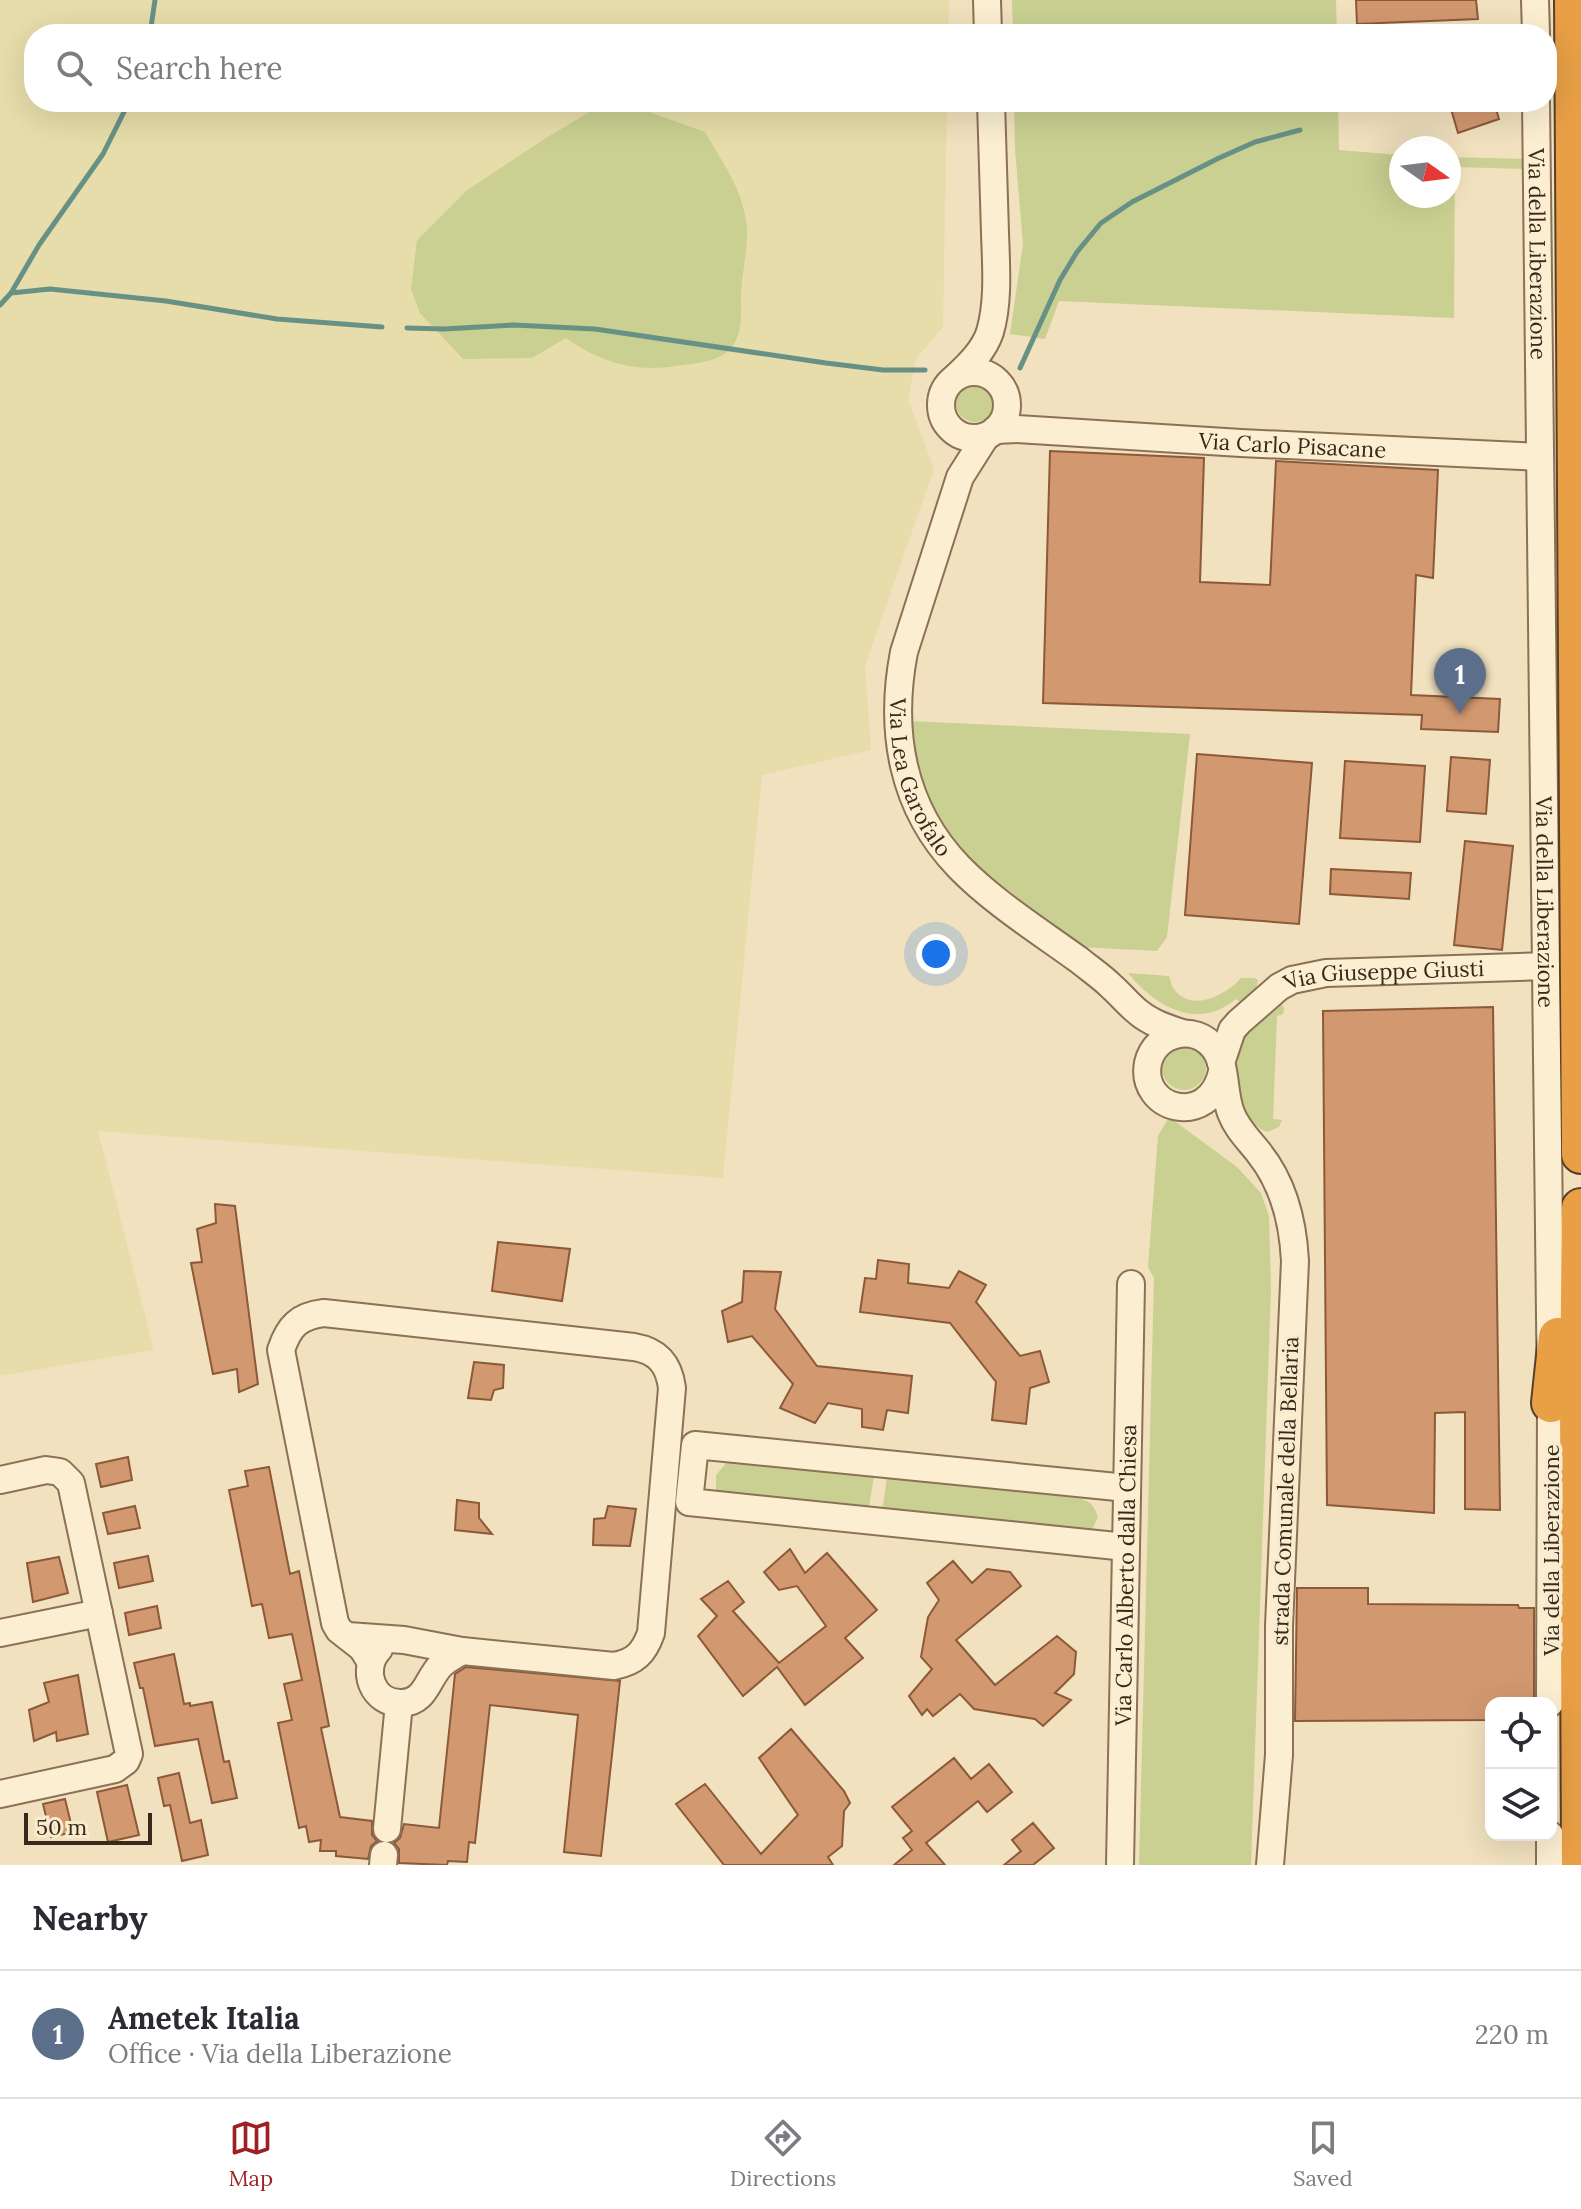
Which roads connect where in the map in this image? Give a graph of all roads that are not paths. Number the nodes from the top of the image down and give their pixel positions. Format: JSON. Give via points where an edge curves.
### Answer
{"nodes":[{"id":1,"x":987,"y":0,"type":"edge"},
{"id":2,"x":1535,"y":0,"type":"edge"},
{"id":3,"x":1574,"y":0,"type":"edge"},
{"id":4,"x":988,"y":24,"type":"edge"},
{"id":5,"x":1536,"y":24,"type":"edge"},
{"id":6,"x":991,"y":112,"type":"edge"},
{"id":7,"x":1536,"y":112,"type":"edge"},
{"id":8,"x":993,"y":318,"type":"junction"},
{"id":9,"x":957,"y":376,"type":"junction"},
{"id":10,"x":1004,"y":393,"type":"junction"},
{"id":11,"x":950,"y":428,"type":"junction"},
{"id":12,"x":1045,"y":432,"type":"junction"},
{"id":13,"x":990,"y":433,"type":"junction"},
{"id":14,"x":1540,"y":457,"type":"junction"},
{"id":15,"x":960,"y":477,"type":"junction"},
{"id":16,"x":1579,"y":927,"type":"edge"},
{"id":17,"x":1546,"y":966,"type":"junction"},
{"id":18,"x":1125,"y":1000,"type":"junction"},
{"id":19,"x":1239,"y":1022,"type":"junction"},
{"id":20,"x":1188,"y":1034,"type":"junction"},
{"id":21,"x":1148,"y":1066,"type":"junction"},
{"id":22,"x":1221,"y":1068,"type":"junction"},
{"id":23,"x":1182,"y":1108,"type":"junction"},
{"id":24,"x":1241,"y":1132,"type":"junction"},
{"id":25,"x":1581,"y":1154,"type":"edge"},
{"id":26,"x":1581,"y":1208,"type":"edge"},
{"id":27,"x":1131,"y":1284,"type":"dead end"},
{"id":28,"x":1551,"y":1403,"type":"junction"},
{"id":29,"x":0,"y":1480,"type":"edge"},
{"id":30,"x":1127,"y":1488,"type":"junction"},
{"id":31,"x":1126,"y":1547,"type":"junction"},
{"id":32,"x":99,"y":1613,"type":"junction"},
{"id":33,"x":0,"y":1633,"type":"edge"},
{"id":34,"x":348,"y":1636,"type":"junction"},
{"id":35,"x":404,"y":1642,"type":"junction"},
{"id":36,"x":462,"y":1651,"type":"junction"},
{"id":37,"x":370,"y":1661,"type":"junction"},
{"id":38,"x":431,"y":1681,"type":"junction"},
{"id":39,"x":1550,"y":1697,"type":"edge"},
{"id":40,"x":399,"y":1703,"type":"junction"},
{"id":41,"x":0,"y":1794,"type":"edge"},
{"id":42,"x":387,"y":1829,"type":"dead end"},
{"id":43,"x":1550,"y":1841,"type":"edge"},
{"id":44,"x":1120,"y":1865,"type":"edge"},
{"id":45,"x":1270,"y":1865,"type":"edge"},
{"id":46,"x":1550,"y":1865,"type":"edge"},
{"id":47,"x":1581,"y":1865,"type":"edge"}],
"edges":[{"from":1,"to":4,"type":"street"},
{"from":2,"to":5,"type":"street"},
{"from":3,"to":16,"type":"highway"},
{"from":6,"to":8,"type":"street","name":"Via Lea Garofalo"},
{"from":7,"to":14,"type":"street","name":"Via della Liberazione"},
{"from":8,"to":9,"type":"street","name":"Via Lea Garofalo","via":[[979,353]]},
{"from":8,"to":10,"type":"street","name":"Via Lea Garofalo"},
{"from":9,"to":10,"type":"street","via":[[976,372],[994,378]]},
{"from":9,"to":11,"type":"street","name":"Via Lea Garofalo","via":[[941,401]]},
{"from":10,"to":12,"type":"street","via":[[1017,416]]},
{"from":10,"to":13,"type":"street","name":"Via Lea Garofalo","via":[[1006,412]]},
{"from":11,"to":13,"type":"street","via":[[967,438]]},
{"from":11,"to":15,"type":"street","name":"Via Lea Garofalo"},
{"from":12,"to":13,"type":"street","name":"Via Carlo Pisacane"},
{"from":12,"to":14,"type":"street","name":"Via Carlo Pisacane"},
{"from":13,"to":15,"type":"street","name":"Via Lea Garofalo"},
{"from":14,"to":17,"type":"street","name":"Via della Liberazione"},
{"from":15,"to":18,"type":"street","name":"Via Lea Garofalo","via":[[904,652],[896,709],[902,764],[925,821],[960,868]]},
{"from":16,"to":25,"type":"highway"},
{"from":16,"to":28,"type":"highway","via":[[1569,1047],[1565,1261]]},
{"from":17,"to":19,"type":"street","name":"Via Giuseppe Giusti","via":[[1326,973],[1286,982]]},
{"from":17,"to":28,"type":"street","name":"Via della Liberazione"},
{"from":18,"to":20,"type":"street","name":"Via Lea Garofalo","via":[[1151,1021]]},
{"from":18,"to":21,"type":"street","name":"Via Lea Garofalo","via":[[1139,1028]]},
{"from":19,"to":20,"type":"street","name":"Via Giuseppe Giusti"},
{"from":19,"to":22,"type":"street","name":"Via Giuseppe Giusti"},
{"from":20,"to":21,"type":"street","via":[[1159,1043]]},
{"from":20,"to":22,"type":"street","via":[[1212,1045]]},
{"from":21,"to":23,"type":"street","via":[[1155,1094]]},
{"from":22,"to":23,"type":"street","via":[[1213,1094],[1194,1107]]},
{"from":22,"to":24,"type":"street","via":[[1230,1111]]},
{"from":23,"to":24,"type":"street","via":[[1212,1115]]},
{"from":24,"to":45,"type":"street","name":"strada Comunale della Bellaria","via":[[1283,1195],[1295,1261],[1279,1626],[1279,1755]]},
{"from":26,"to":47,"type":"highway"},
{"from":27,"to":30,"type":"street","name":"Via Carlo Alberto dalla Chiesa"},
{"from":28,"to":39,"type":"street","name":"Via della Liberazione"},
{"from":29,"to":32,"type":"street","via":[[46,1470],[60,1472],[71,1483]]},
{"from":30,"to":31,"type":"street","name":"Via Carlo Alberto dalla Chiesa"},
{"from":30,"to":31,"type":"street","via":[[695,1445],[689,1502]]},
{"from":31,"to":44,"type":"street","name":"Via Carlo Alberto dalla Chiesa"},
{"from":32,"to":33,"type":"street"},
{"from":32,"to":41,"type":"street","via":[[129,1754],[126,1761],[115,1769]]},
{"from":34,"to":35,"type":"street"},
{"from":34,"to":36,"type":"street","via":[[335,1623],[281,1350],[296,1323],[324,1313],[646,1349],[665,1364],[672,1388],[647,1647],[637,1658],[614,1666]]},
{"from":34,"to":37,"type":"street"},
{"from":35,"to":36,"type":"street"},
{"from":35,"to":37,"type":"street","via":[[383,1645]]},
{"from":35,"to":38,"type":"street","via":[[423,1649]]},
{"from":36,"to":38,"type":"street","via":[[440,1665]]},
{"from":37,"to":40,"type":"street","via":[[373,1688]]},
{"from":38,"to":40,"type":"street","via":[[417,1699]]},
{"from":40,"to":42,"type":"street"},
{"from":43,"to":46,"type":"street"}]}
